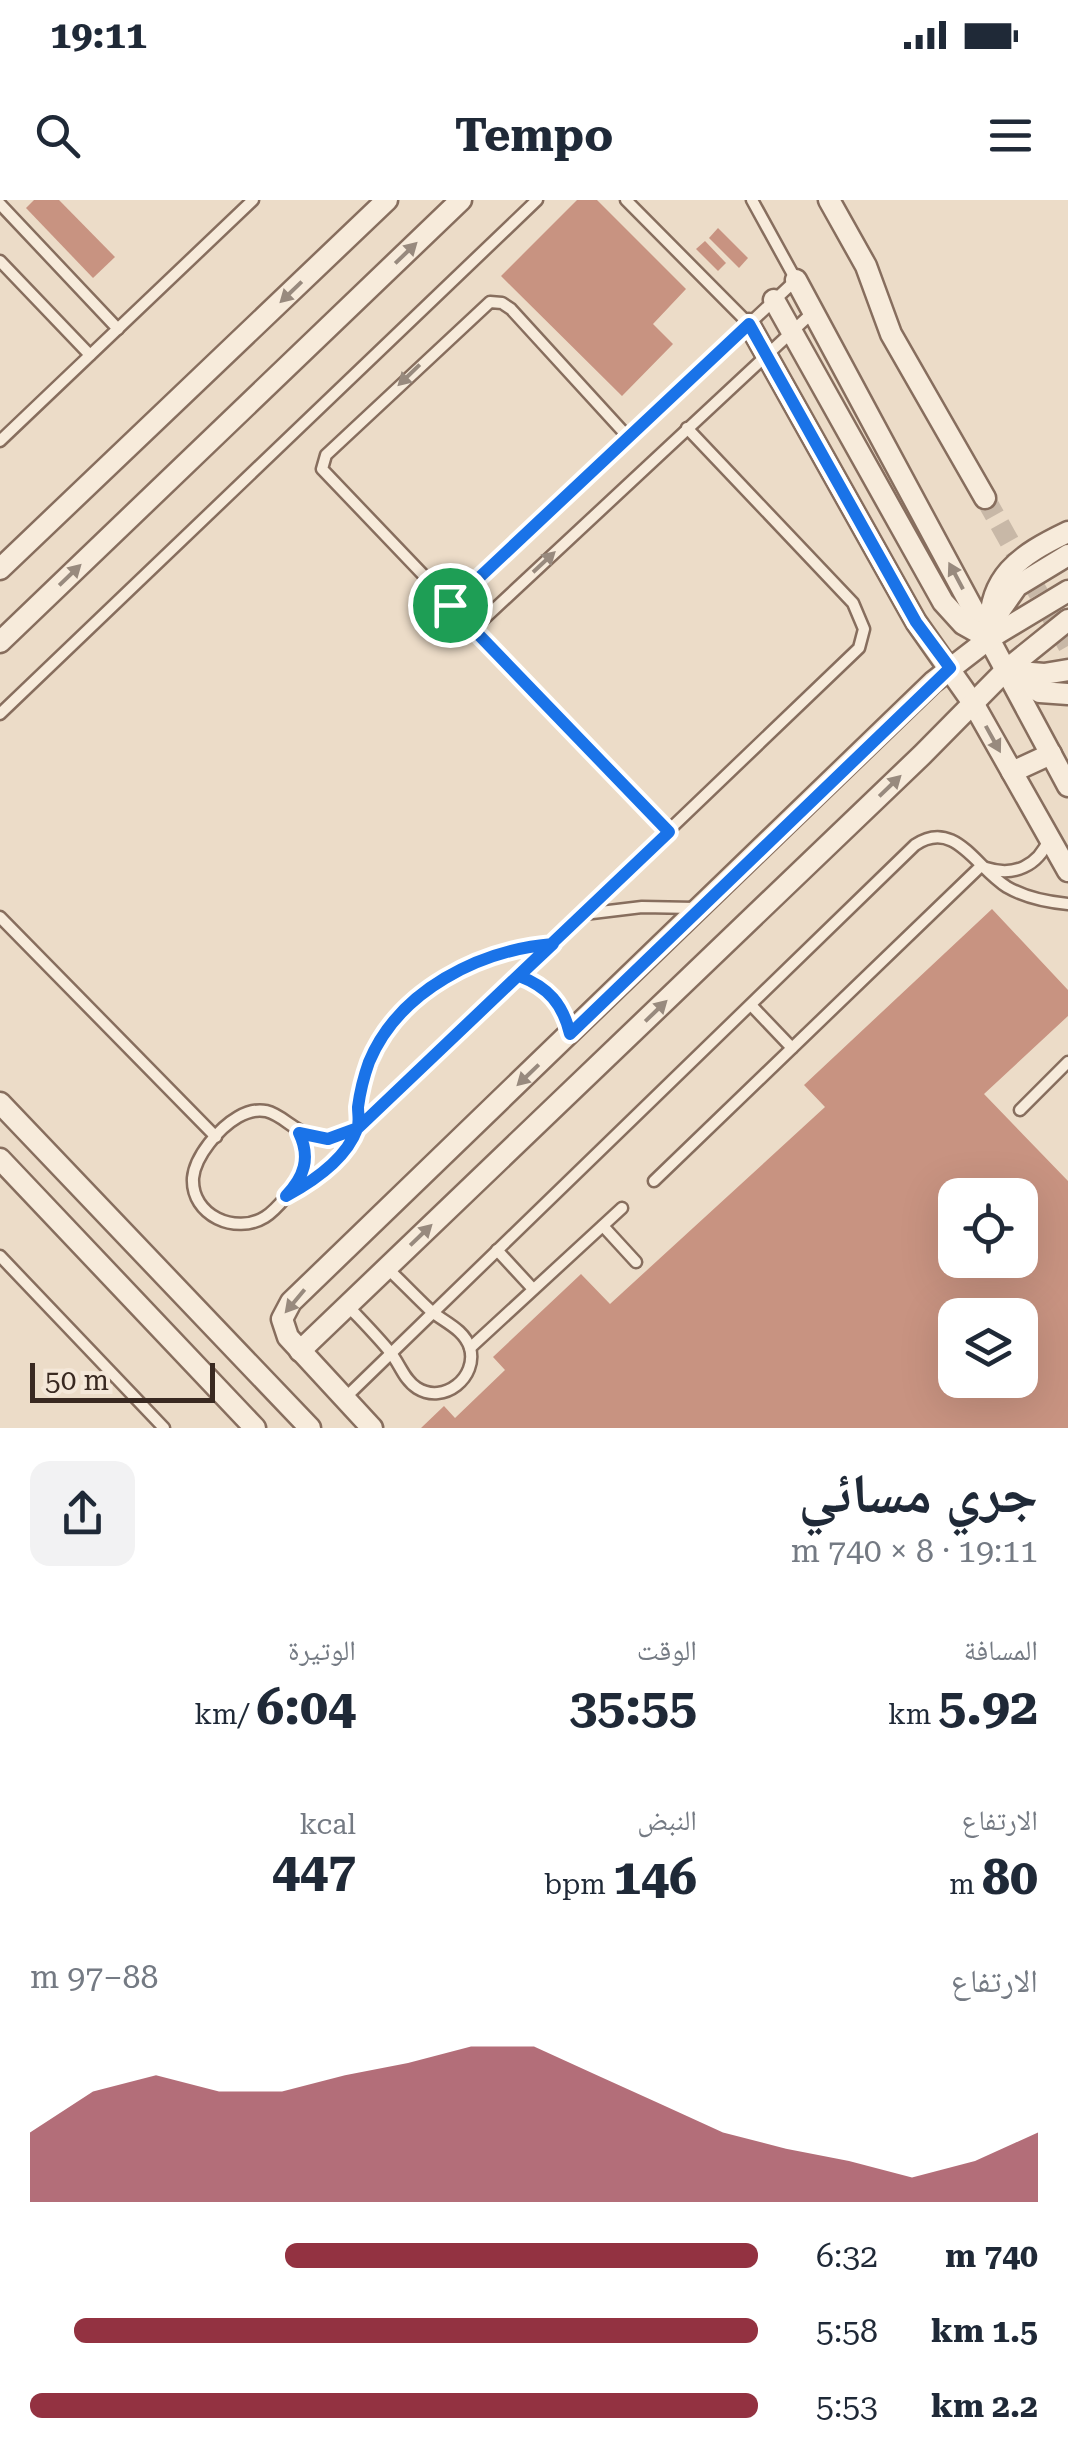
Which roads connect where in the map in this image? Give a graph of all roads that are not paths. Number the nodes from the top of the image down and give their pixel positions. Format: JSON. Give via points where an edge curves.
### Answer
{"nodes":[{"id":1,"x":253,"y":200,"type":"edge"},
{"id":2,"x":462,"y":200,"type":"edge"},
{"id":3,"x":537,"y":200,"type":"edge"},
{"id":4,"x":626,"y":200,"type":"edge"},
{"id":5,"x":752,"y":200,"type":"edge"},
{"id":6,"x":830,"y":200,"type":"edge"},
{"id":7,"x":4,"y":204,"type":"edge"},
{"id":8,"x":375,"y":204,"type":"edge"},
{"id":9,"x":0,"y":261,"type":"edge"},
{"id":10,"x":796,"y":280,"type":"junction"},
{"id":11,"x":774,"y":300,"type":"junction"},
{"id":12,"x":813,"y":312,"type":"junction"},
{"id":13,"x":749,"y":324,"type":"junction"},
{"id":14,"x":118,"y":328,"type":"junction"},
{"id":15,"x":792,"y":331,"type":"junction"},
{"id":16,"x":767,"y":354,"type":"junction"},
{"id":17,"x":90,"y":355,"type":"junction"},
{"id":18,"x":687,"y":428,"type":"junction"},
{"id":19,"x":628,"y":438,"type":"junction"},
{"id":20,"x":0,"y":441,"type":"edge"},
{"id":21,"x":985,"y":498,"type":"tunnel mouth"},
{"id":22,"x":1068,"y":532,"type":"edge"},
{"id":23,"x":1068,"y":555,"type":"edge"},
{"id":24,"x":0,"y":570,"type":"edge"},
{"id":25,"x":1068,"y":591,"type":"edge"},
{"id":26,"x":450,"y":605,"type":"junction"},
{"id":27,"x":1068,"y":620,"type":"edge"},
{"id":28,"x":472,"y":628,"type":"junction"},
{"id":29,"x":990,"y":638,"type":"junction"},
{"id":30,"x":0,"y":642,"type":"edge"},
{"id":31,"x":950,"y":668,"type":"junction"},
{"id":32,"x":1006,"y":670,"type":"junction"},
{"id":33,"x":1068,"y":670,"type":"edge"},
{"id":34,"x":1068,"y":694,"type":"edge"},
{"id":35,"x":973,"y":703,"type":"junction"},
{"id":36,"x":0,"y":714,"type":"edge"},
{"id":37,"x":1052,"y":754,"type":"junction"},
{"id":38,"x":1012,"y":772,"type":"junction"},
{"id":39,"x":1068,"y":786,"type":"edge"},
{"id":40,"x":669,"y":832,"type":"junction"},
{"id":41,"x":1050,"y":838,"type":"junction"},
{"id":42,"x":981,"y":866,"type":"junction"},
{"id":43,"x":1068,"y":871,"type":"edge"},
{"id":44,"x":1068,"y":904,"type":"edge"},
{"id":45,"x":701,"y":909,"type":"junction"},
{"id":46,"x":584,"y":914,"type":"junction"},
{"id":47,"x":0,"y":917,"type":"edge"},
{"id":48,"x":553,"y":944,"type":"junction"},
{"id":49,"x":519,"y":976,"type":"junction"},
{"id":50,"x":751,"y":1005,"type":"junction"},
{"id":51,"x":570,"y":1034,"type":"junction"},
{"id":52,"x":792,"y":1048,"type":"junction"},
{"id":53,"x":1068,"y":1062,"type":"edge"},
{"id":54,"x":0,"y":1102,"type":"edge"},
{"id":55,"x":1020,"y":1110,"type":"dead end"},
{"id":56,"x":358,"y":1128,"type":"junction"},
{"id":57,"x":299,"y":1133,"type":"junction"},
{"id":58,"x":216,"y":1138,"type":"junction"},
{"id":59,"x":0,"y":1159,"type":"edge"},
{"id":60,"x":654,"y":1181,"type":"dead end"},
{"id":61,"x":286,"y":1196,"type":"junction"},
{"id":62,"x":622,"y":1208,"type":"dead end"},
{"id":63,"x":602,"y":1226,"type":"junction"},
{"id":64,"x":497,"y":1250,"type":"junction"},
{"id":65,"x":0,"y":1256,"type":"edge"},
{"id":66,"x":636,"y":1262,"type":"dead end"},
{"id":67,"x":387,"y":1268,"type":"junction"},
{"id":68,"x":533,"y":1289,"type":"junction"},
{"id":69,"x":347,"y":1306,"type":"junction"},
{"id":70,"x":433,"y":1313,"type":"junction"},
{"id":71,"x":470,"y":1348,"type":"junction"},
{"id":72,"x":300,"y":1351,"type":"junction"},
{"id":73,"x":392,"y":1353,"type":"junction"},
{"id":74,"x":344,"y":1398,"type":"junction"},
{"id":75,"x":156,"y":1425,"type":"edge"},
{"id":76,"x":255,"y":1428,"type":"edge"},
{"id":77,"x":310,"y":1428,"type":"edge"},
{"id":78,"x":372,"y":1428,"type":"edge"}],
"edges":[{"from":1,"to":14,"type":"lane"},
{"from":30,"to":2,"type":"street","one_way":true},
{"from":3,"to":36,"type":"lane"},
{"from":4,"to":13,"type":"lane"},
{"from":5,"to":10,"type":"lane"},
{"from":6,"to":21,"type":"street","via":[[866,266],[891,334]]},
{"from":7,"to":14,"type":"lane"},
{"from":8,"to":24,"type":"street","one_way":true},
{"from":9,"to":17,"type":"lane"},
{"from":10,"to":11,"type":"lane"},
{"from":10,"to":12,"type":"street"},
{"from":11,"to":13,"type":"lane"},
{"from":11,"to":15,"type":"street"},
{"from":12,"to":15,"type":"lane"},
{"from":29,"to":12,"type":"street","one_way":true},
{"from":13,"to":16,"type":"street"},
{"from":13,"to":19,"type":"lane"},
{"from":14,"to":17,"type":"lane"},
{"from":15,"to":16,"type":"lane"},
{"from":15,"to":29,"type":"street","via":[[944,602],[963,624]]},
{"from":16,"to":18,"type":"lane"},
{"from":16,"to":31,"type":"street","via":[[916,622]]},
{"from":17,"to":20,"type":"lane"},
{"from":28,"to":18,"type":"lane","one_way":true},
{"from":18,"to":40,"type":"lane","via":[[853,602],[864,629],[853,656]]},
{"from":19,"to":26,"type":"lane"},
{"from":19,"to":26,"type":"lane","one_way":true,"via":[[506,305],[480,308],[322,464],[327,478]]},
{"from":22,"to":29,"type":"street","via":[[1024,555],[1003,578],[991,607]]},
{"from":23,"to":29,"type":"street","via":[[1017,586]]},
{"from":25,"to":29,"type":"street"},
{"from":26,"to":28,"type":"lane"},
{"from":27,"to":32,"type":"street"},
{"from":28,"to":40,"type":"lane"},
{"from":29,"to":31,"type":"street"},
{"from":29,"to":32,"type":"street"},
{"from":31,"to":35,"type":"street"},
{"from":31,"to":45,"type":"street"},
{"from":32,"to":33,"type":"street"},
{"from":32,"to":34,"type":"street","via":[[1027,687]]},
{"from":32,"to":35,"type":"street"},
{"from":32,"to":37,"type":"street"},
{"from":35,"to":38,"type":"street","one_way":true},
{"from":67,"to":35,"type":"street","one_way":true},
{"from":37,"to":38,"type":"street"},
{"from":37,"to":39,"type":"street"},
{"from":38,"to":41,"type":"street"},
{"from":40,"to":46,"type":"lane"},
{"from":41,"to":42,"type":"lane","via":[[1040,857],[1022,869]]},
{"from":41,"to":43,"type":"street"},
{"from":42,"to":44,"type":"lane","via":[[1022,894]]},
{"from":42,"to":50,"type":"lane","via":[[950,838],[923,840]]},
{"from":42,"to":52,"type":"lane"},
{"from":45,"to":46,"type":"lane"},
{"from":45,"to":51,"type":"street"},
{"from":46,"to":48,"type":"lane"},
{"from":47,"to":58,"type":"lane"},
{"from":48,"to":49,"type":"lane"},
{"from":48,"to":56,"type":"lane","via":[[476,960],[412,1004],[370,1060]]},
{"from":49,"to":51,"type":"lane","via":[[554,997]]},
{"from":49,"to":56,"type":"lane"},
{"from":50,"to":52,"type":"lane"},
{"from":50,"to":64,"type":"lane"},
{"from":51,"to":72,"type":"street","one_way":true,"via":[[291,1302],[283,1329]]},
{"from":52,"to":60,"type":"lane"},
{"from":53,"to":55,"type":"lane"},
{"from":54,"to":77,"type":"street"},
{"from":56,"to":57,"type":"lane","via":[[328,1139]]},
{"from":56,"to":61,"type":"lane","via":[[330,1166]]},
{"from":57,"to":58,"type":"lane","via":[[284,1118],[252,1112]]},
{"from":57,"to":61,"type":"lane","via":[[305,1166]]},
{"from":58,"to":61,"type":"lane","via":[[193,1178],[207,1212],[228,1224],[251,1224]]},
{"from":59,"to":76,"type":"street"},
{"from":62,"to":63,"type":"lane"},
{"from":63,"to":66,"type":"lane"},
{"from":63,"to":68,"type":"lane"},
{"from":64,"to":68,"type":"lane"},
{"from":64,"to":70,"type":"lane"},
{"from":65,"to":75,"type":"lane"},
{"from":67,"to":69,"type":"street"},
{"from":67,"to":70,"type":"lane"},
{"from":68,"to":71,"type":"lane"},
{"from":69,"to":72,"type":"street"},
{"from":69,"to":73,"type":"lane"},
{"from":70,"to":71,"type":"lane"},
{"from":70,"to":73,"type":"lane"},
{"from":71,"to":73,"type":"lane","via":[[466,1376],[452,1389],[433,1393],[408,1380]]},
{"from":72,"to":74,"type":"street"},
{"from":73,"to":74,"type":"lane"},
{"from":74,"to":78,"type":"street"}]}
